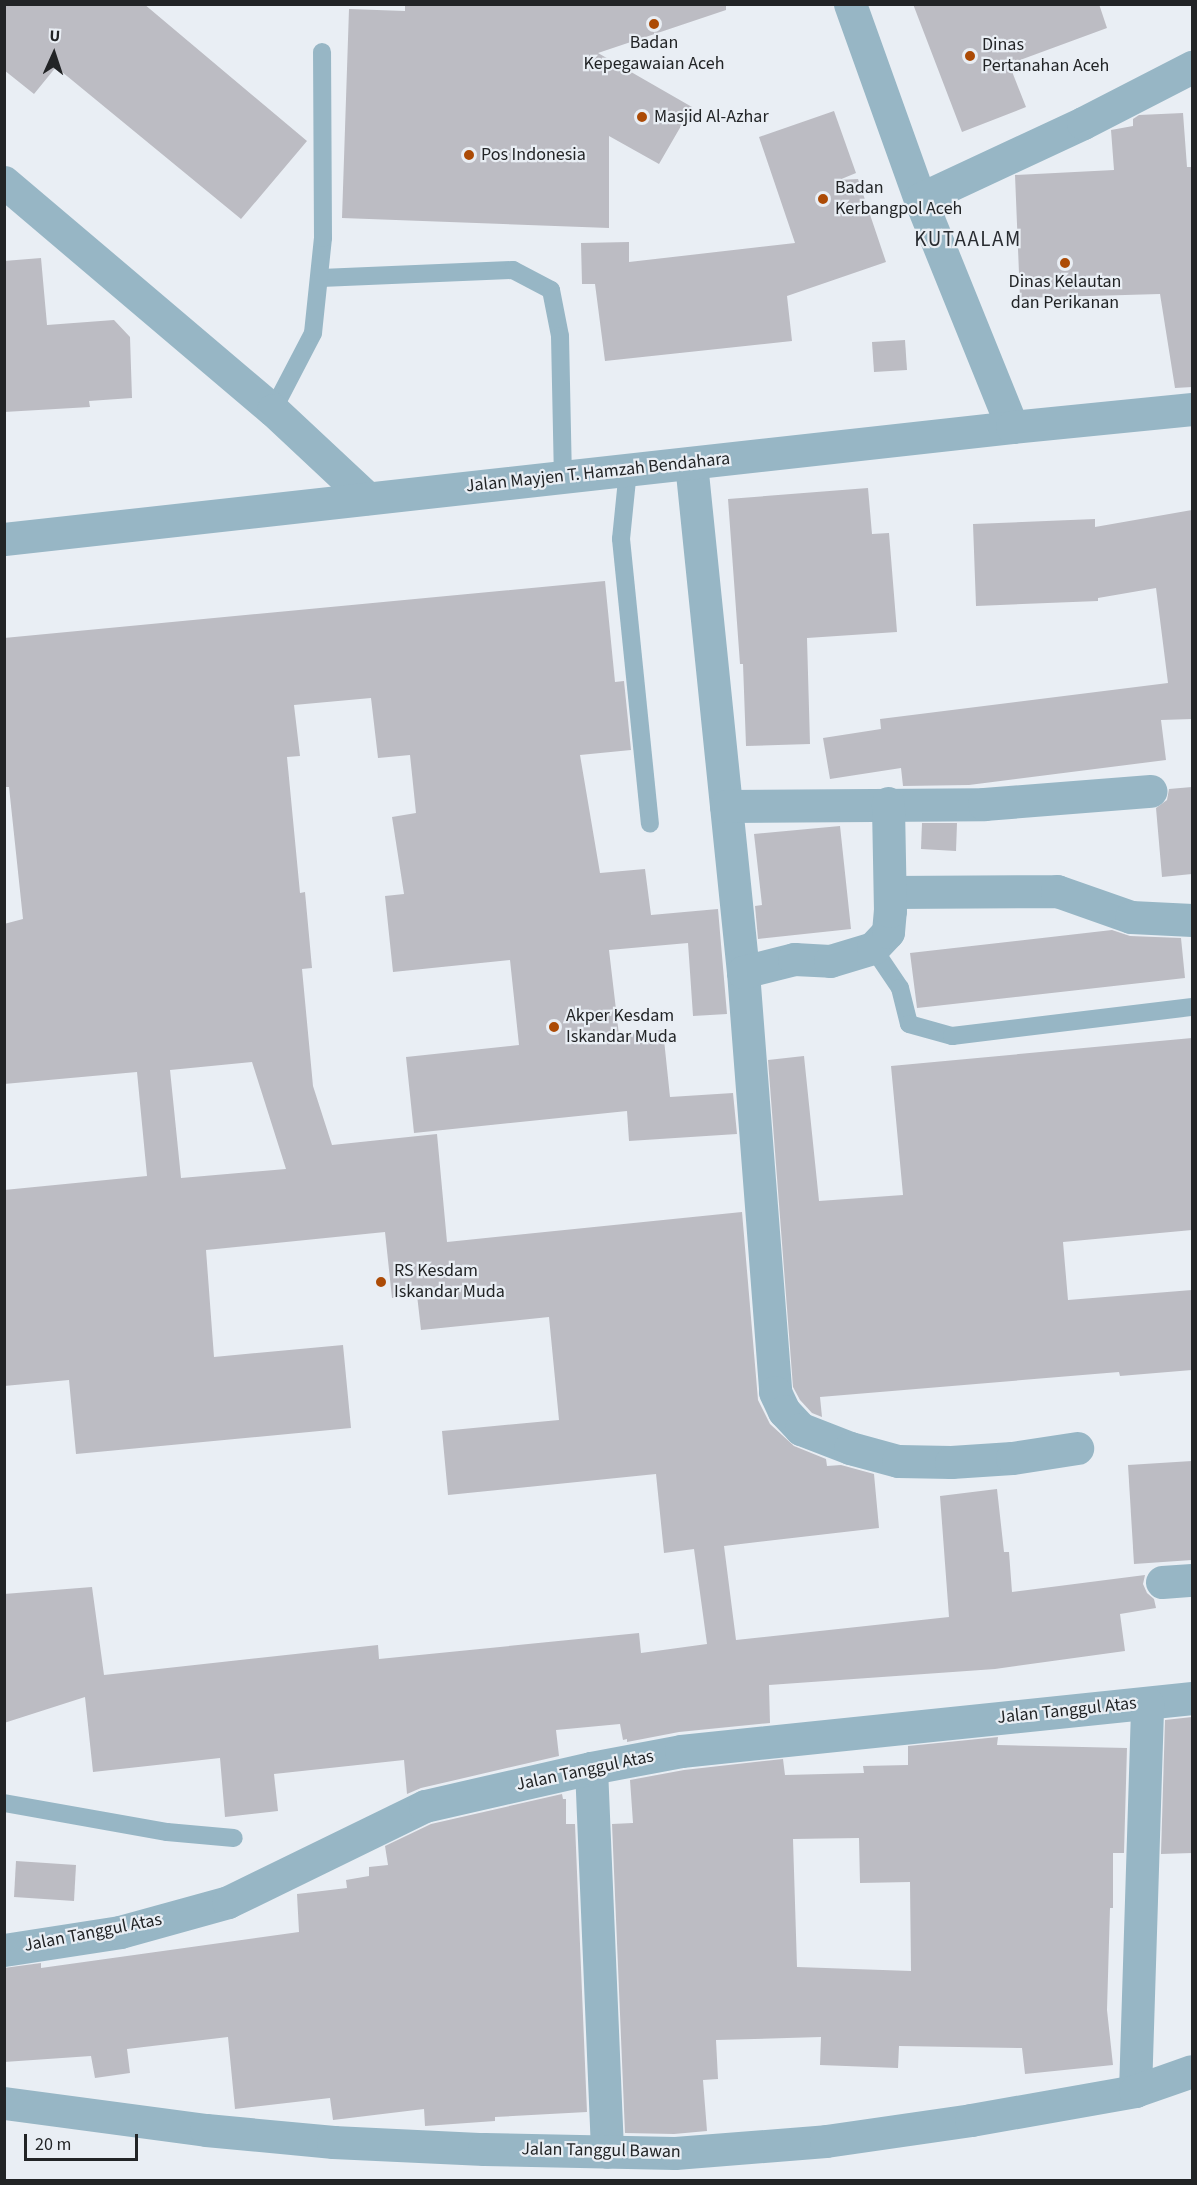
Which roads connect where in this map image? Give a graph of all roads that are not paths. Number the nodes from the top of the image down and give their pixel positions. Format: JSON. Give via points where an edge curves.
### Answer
{"nodes":[{"id":1,"x":850,"y":4,"type":"edge"},
{"id":2,"x":322,"y":52,"type":"dead end"},
{"id":3,"x":1192,"y":67,"type":"edge"},
{"id":4,"x":4,"y":182,"type":"edge"},
{"id":5,"x":920,"y":199,"type":"junction"},
{"id":6,"x":321,"y":278,"type":"junction"},
{"id":7,"x":273,"y":410,"type":"junction"},
{"id":8,"x":1192,"y":410,"type":"edge"},
{"id":9,"x":1012,"y":427,"type":"junction"},
{"id":10,"x":691,"y":463,"type":"junction"},
{"id":11,"x":628,"y":470,"type":"junction"},
{"id":12,"x":563,"y":476,"type":"junction"},
{"id":13,"x":367,"y":498,"type":"junction"},
{"id":14,"x":4,"y":539,"type":"edge"},
{"id":15,"x":1150,"y":791,"type":"dead end"},
{"id":16,"x":888,"y":803,"type":"junction"},
{"id":17,"x":726,"y":806,"type":"junction"},
{"id":18,"x":650,"y":824,"type":"dead end"},
{"id":19,"x":890,"y":891,"type":"junction"},
{"id":20,"x":1192,"y":920,"type":"edge"},
{"id":21,"x":873,"y":948,"type":"junction"},
{"id":22,"x":743,"y":972,"type":"junction"},
{"id":23,"x":1192,"y":1006,"type":"edge"},
{"id":24,"x":1077,"y":1448,"type":"dead end"},
{"id":25,"x":1192,"y":1698,"type":"edge"},
{"id":26,"x":1147,"y":1702,"type":"junction"},
{"id":27,"x":591,"y":1768,"type":"junction"},
{"id":28,"x":4,"y":1803,"type":"edge"},
{"id":29,"x":234,"y":1838,"type":"dead end"},
{"id":30,"x":4,"y":1950,"type":"edge"},
{"id":31,"x":1192,"y":2071,"type":"edge"},
{"id":32,"x":1135,"y":2091,"type":"junction"},
{"id":33,"x":4,"y":2103,"type":"edge"},
{"id":34,"x":607,"y":2152,"type":"junction"}],
"edges":[{"from":1,"to":5,"type":"street"},
{"from":2,"to":6,"type":"lane"},
{"from":3,"to":5,"type":"street"},
{"from":4,"to":7,"type":"street"},
{"from":5,"to":9,"type":"street"},
{"from":6,"to":7,"type":"lane","via":[[313,333]]},
{"from":6,"to":12,"type":"lane","via":[[513,270],[551,290],[560,336]]},
{"from":7,"to":13,"type":"street"},
{"from":8,"to":9,"type":"street","name":"Jalan Mayjen T. Hamzah Bendahara"},
{"from":9,"to":10,"type":"street","name":"Jalan Mayjen T. Hamzah Bendahara"},
{"from":10,"to":11,"type":"street","name":"Jalan Mayjen T. Hamzah Bendahara"},
{"from":10,"to":17,"type":"street"},
{"from":11,"to":12,"type":"street","name":"Jalan Mayjen T. Hamzah Bendahara"},
{"from":11,"to":18,"type":"lane","via":[[621,539]]},
{"from":12,"to":13,"type":"street","name":"Jalan Mayjen T. Hamzah Bendahara"},
{"from":13,"to":14,"type":"street","name":"Jalan Mayjen T. Hamzah Bendahara"},
{"from":15,"to":16,"type":"street","via":[[984,804]]},
{"from":16,"to":17,"type":"street"},
{"from":16,"to":19,"type":"street"},
{"from":17,"to":22,"type":"street"},
{"from":19,"to":20,"type":"street","via":[[1057,891],[1131,917]]},
{"from":19,"to":21,"type":"street","via":[[888,932]]},
{"from":21,"to":22,"type":"street","via":[[830,961],[794,959]]},
{"from":21,"to":23,"type":"lane","via":[[900,988],[909,1024],[952,1036]]},
{"from":22,"to":24,"type":"street","via":[[775,1392],[784,1411],[801,1429],[898,1461],[1001,1459]]},
{"from":25,"to":26,"type":"street","name":"Jalan Tanggul Atas"},
{"from":26,"to":27,"type":"street","name":"Jalan Tanggul Atas","via":[[681,1751]]},
{"from":26,"to":32,"type":"street"},
{"from":27,"to":30,"type":"street","name":"Jalan Tanggul Atas","via":[[425,1806],[228,1902],[120,1932]]},
{"from":27,"to":34,"type":"street"},
{"from":28,"to":29,"type":"lane","via":[[167,1832]]},
{"from":31,"to":32,"type":"street","name":"Jalan Tanggul Bawan"},
{"from":32,"to":34,"type":"street","name":"Jalan Tanggul Bawan","via":[[826,2141],[675,2153]]},
{"from":33,"to":34,"type":"street","name":"Jalan Tanggul Bawan","via":[[206,2130],[333,2142]]}]}
